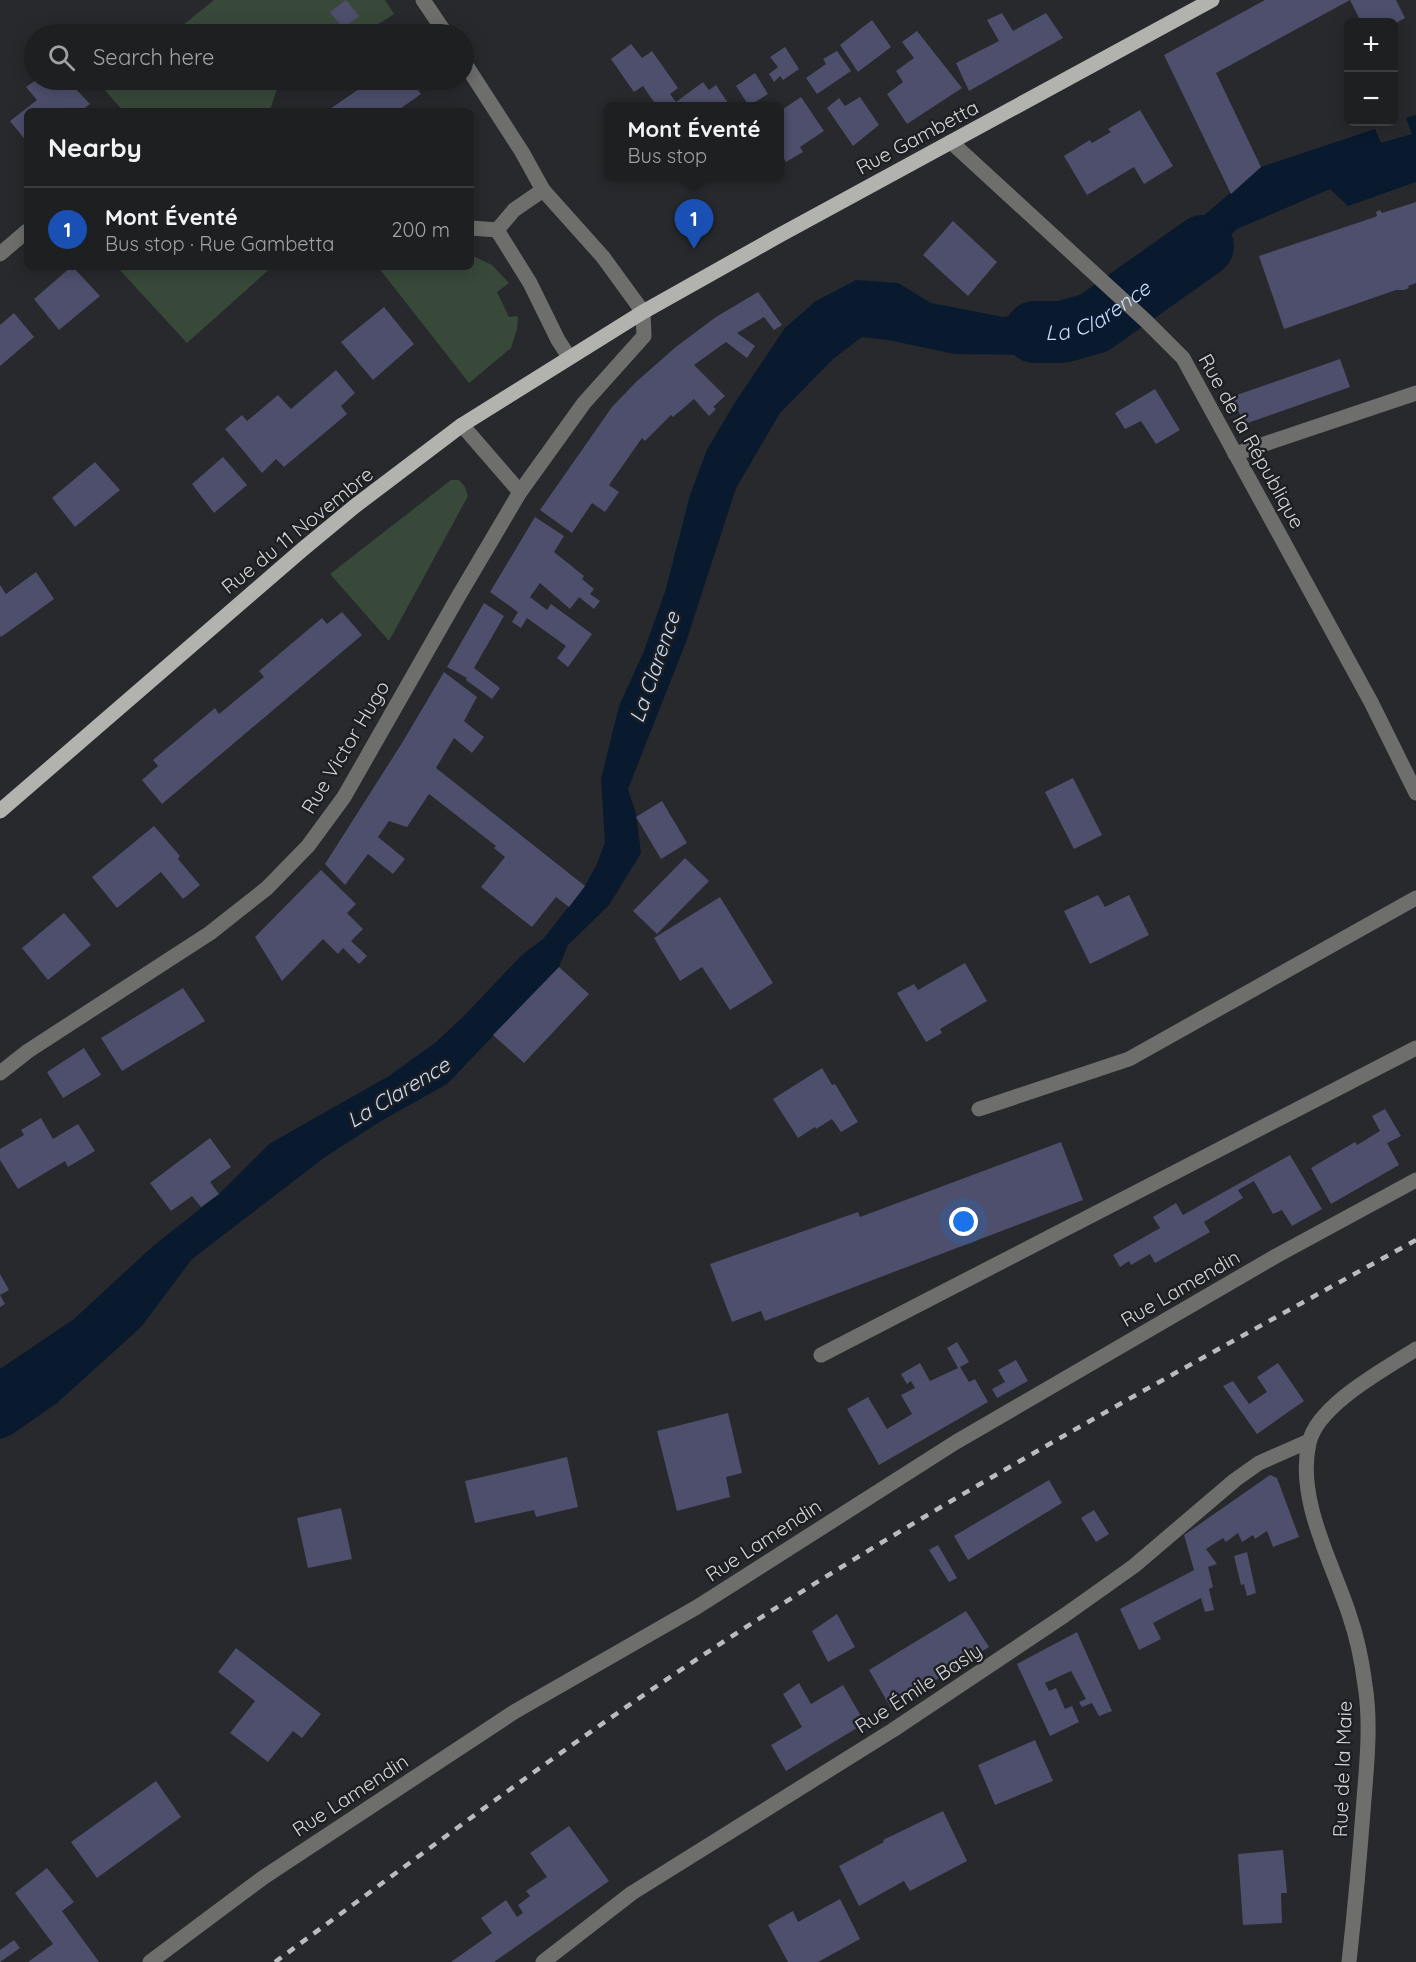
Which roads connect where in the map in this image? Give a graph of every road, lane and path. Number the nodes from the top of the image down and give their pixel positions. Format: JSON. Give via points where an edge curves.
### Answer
{"nodes":[{"id":1,"x":423,"y":0,"type":"edge"},
{"id":2,"x":1212,"y":0,"type":"edge"},
{"id":3,"x":439,"y":24,"type":"edge"},
{"id":4,"x":474,"y":78,"type":"edge"},
{"id":5,"x":951,"y":142,"type":"junction"},
{"id":6,"x":543,"y":190,"type":"junction"},
{"id":7,"x":474,"y":228,"type":"edge"},
{"id":8,"x":497,"y":231,"type":"junction"},
{"id":9,"x":24,"y":234,"type":"edge"},
{"id":10,"x":0,"y":254,"type":"edge"},
{"id":11,"x":643,"y":312,"type":"junction"},
{"id":12,"x":569,"y":357,"type":"junction"},
{"id":13,"x":1416,"y":393,"type":"edge"},
{"id":14,"x":462,"y":425,"type":"junction"},
{"id":15,"x":1235,"y":454,"type":"junction"},
{"id":16,"x":520,"y":492,"type":"junction"},
{"id":17,"x":1416,"y":793,"type":"edge"},
{"id":18,"x":0,"y":811,"type":"edge"},
{"id":19,"x":1416,"y":898,"type":"edge"},
{"id":20,"x":1416,"y":1048,"type":"edge"},
{"id":21,"x":0,"y":1073,"type":"edge"},
{"id":22,"x":979,"y":1109,"type":"dead end"},
{"id":23,"x":1416,"y":1180,"type":"edge"},
{"id":24,"x":1416,"y":1349,"type":"edge"},
{"id":25,"x":821,"y":1355,"type":"dead end"},
{"id":26,"x":1309,"y":1442,"type":"junction"},
{"id":27,"x":150,"y":1962,"type":"edge"},
{"id":28,"x":543,"y":1962,"type":"edge"},
{"id":29,"x":1349,"y":1962,"type":"edge"}],
"edges":[{"from":1,"to":3,"type":"street"},
{"from":2,"to":5,"type":"main road","name":"Rue Gambetta"},
{"from":4,"to":6,"type":"street"},
{"from":5,"to":11,"type":"main road","name":"Rue Gambetta"},
{"from":5,"to":15,"type":"street","name":"Rue de la République","via":[[1183,358]]},
{"from":6,"to":8,"type":"street","via":[[514,210]]},
{"from":6,"to":11,"type":"street","via":[[603,257]]},
{"from":7,"to":8,"type":"street"},
{"from":8,"to":12,"type":"street"},
{"from":9,"to":10,"type":"street"},
{"from":11,"to":12,"type":"main road","name":"Rue du 11 Novembre"},
{"from":11,"to":16,"type":"street","name":"Rue Victor Hugo","via":[[644,336],[584,403]]},
{"from":12,"to":14,"type":"main road","name":"Rue du 11 Novembre"},
{"from":13,"to":15,"type":"street"},
{"from":14,"to":16,"type":"street"},
{"from":14,"to":18,"type":"main road","name":"Rue du 11 Novembre","via":[[303,549]]},
{"from":15,"to":17,"type":"street","name":"Rue de la République","via":[[1371,702]]},
{"from":16,"to":21,"type":"street","name":"Rue Victor Hugo","via":[[345,797],[308,846],[267,888],[210,933]]},
{"from":19,"to":22,"type":"street","via":[[1129,1059]]},
{"from":20,"to":25,"type":"street"},
{"from":23,"to":27,"type":"street","name":"Rue Lamendin","via":[[1276,1256],[956,1442],[697,1607],[514,1712],[264,1877]]},
{"from":24,"to":26,"type":"street","via":[[1340,1400],[1322,1418]]},
{"from":26,"to":28,"type":"street","name":"Rue Émile Basly","via":[[1259,1462],[1134,1566],[1065,1615],[892,1730],[632,1893]]},
{"from":26,"to":29,"type":"street","name":"Rue de la Maie","via":[[1306,1461],[1311,1503],[1349,1614],[1366,1688],[1366,1771]]}]}
